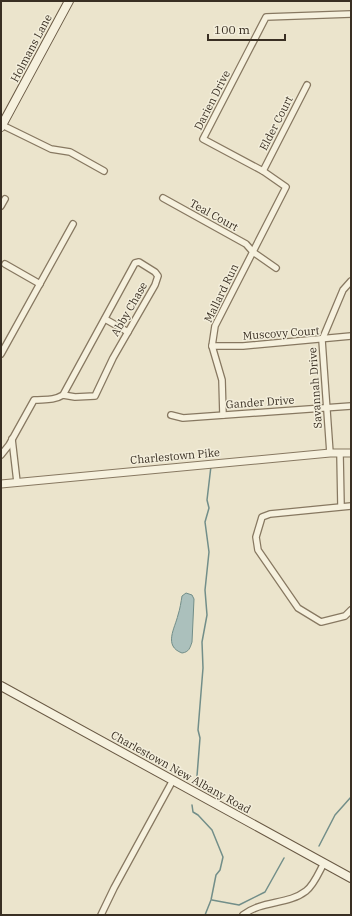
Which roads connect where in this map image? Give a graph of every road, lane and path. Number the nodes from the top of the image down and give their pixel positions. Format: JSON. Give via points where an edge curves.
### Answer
{"nodes":[{"id":1,"x":69,"y":1,"type":"edge"},
{"id":2,"x":351,"y":14,"type":"edge"},
{"id":3,"x":307,"y":85,"type":"dead end"},
{"id":4,"x":2,"y":126,"type":"edge"},
{"id":5,"x":104,"y":171,"type":"dead end"},
{"id":6,"x":262,"y":171,"type":"junction"},
{"id":7,"x":163,"y":198,"type":"dead end"},
{"id":8,"x":5,"y":199,"type":"dead end"},
{"id":9,"x":1,"y":206,"type":"edge"},
{"id":10,"x":73,"y":224,"type":"dead end"},
{"id":11,"x":253,"y":252,"type":"junction"},
{"id":12,"x":4,"y":264,"type":"dead end"},
{"id":13,"x":276,"y":268,"type":"dead end"},
{"id":14,"x":351,"y":281,"type":"edge"},
{"id":15,"x":40,"y":284,"type":"junction"},
{"id":16,"x":105,"y":319,"type":"junction"},
{"id":17,"x":128,"y":332,"type":"junction"},
{"id":18,"x":351,"y":336,"type":"edge"},
{"id":19,"x":322,"y":340,"type":"junction"},
{"id":20,"x":212,"y":346,"type":"junction"},
{"id":21,"x":1,"y":354,"type":"edge"},
{"id":22,"x":63,"y":395,"type":"junction"},
{"id":23,"x":351,"y":406,"type":"edge"},
{"id":24,"x":327,"y":407,"type":"junction"},
{"id":25,"x":171,"y":415,"type":"dead end"},
{"id":26,"x":222,"y":415,"type":"junction"},
{"id":27,"x":12,"y":439,"type":"junction"},
{"id":28,"x":330,"y":453,"type":"junction"},
{"id":29,"x":351,"y":453,"type":"edge"},
{"id":30,"x":340,"y":454,"type":"junction"},
{"id":31,"x":1,"y":455,"type":"edge"},
{"id":32,"x":17,"y":482,"type":"junction"},
{"id":33,"x":1,"y":484,"type":"edge"},
{"id":34,"x":341,"y":506,"type":"junction"},
{"id":35,"x":351,"y":506,"type":"edge"},
{"id":36,"x":351,"y":610,"type":"edge"},
{"id":37,"x":1,"y":686,"type":"edge"},
{"id":38,"x":173,"y":780,"type":"junction"},
{"id":39,"x":324,"y":863,"type":"junction"},
{"id":40,"x":351,"y":878,"type":"edge"},
{"id":41,"x":101,"y":915,"type":"edge"},
{"id":42,"x":243,"y":915,"type":"edge"}],
"edges":[{"from":1,"to":4,"type":"main road","name":"Holmans Lane"},
{"from":2,"to":6,"type":"street","name":"Darien Drive","via":[[266,17],[203,139]]},
{"from":3,"to":6,"type":"street","name":"Elder Court"},
{"from":4,"to":5,"type":"street","via":[[51,149],[70,152]]},
{"from":6,"to":11,"type":"street","name":"Darien Drive","via":[[286,187]]},
{"from":7,"to":11,"type":"street","name":"Teal Court","via":[[246,244]]},
{"from":8,"to":9,"type":"street"},
{"from":10,"to":15,"type":"street"},
{"from":11,"to":13,"type":"street","name":"Teal Court"},
{"from":11,"to":20,"type":"street","name":"Mallard Run","via":[[215,326]]},
{"from":12,"to":15,"type":"street"},
{"from":14,"to":19,"type":"street","name":"Savannah Drive","via":[[342,290]]},
{"from":15,"to":21,"type":"street"},
{"from":16,"to":17,"type":"street"},
{"from":16,"to":17,"type":"street","name":"Abby Chase","via":[[129,273],[135,263],[139,262],[158,276]]},
{"from":16,"to":22,"type":"street","name":"Abby Chase"},
{"from":17,"to":22,"type":"street","name":"Abby Chase","via":[[95,396]]},
{"from":18,"to":19,"type":"street","name":"Muscovy Court"},
{"from":19,"to":20,"type":"street","name":"Muscovy Court"},
{"from":19,"to":24,"type":"street","name":"Savannah Drive"},
{"from":20,"to":26,"type":"street","name":"Mallard Run","via":[[222,380]]},
{"from":22,"to":27,"type":"street","name":"Abby Chase","via":[[46,401],[34,400]]},
{"from":23,"to":24,"type":"street","name":"Gander Drive"},
{"from":24,"to":26,"type":"street","name":"Gander Drive"},
{"from":24,"to":28,"type":"street","name":"Savannah Drive"},
{"from":25,"to":26,"type":"street","name":"Gander Drive","via":[[184,418]]},
{"from":27,"to":31,"type":"street","name":"Abby Chase"},
{"from":27,"to":32,"type":"street"},
{"from":28,"to":30,"type":"street","name":"Charlestown Pike"},
{"from":28,"to":32,"type":"street","name":"Charlestown Pike"},
{"from":29,"to":30,"type":"street","name":"Charlestown Pike"},
{"from":30,"to":34,"type":"street"},
{"from":32,"to":33,"type":"street","name":"Charlestown Pike"},
{"from":34,"to":35,"type":"street"},
{"from":34,"to":36,"type":"street","via":[[270,514],[262,517],[256,537],[258,550],[298,608],[321,622],[345,616]]},
{"from":37,"to":38,"type":"main road","name":"Charlestown New Albany Road"},
{"from":38,"to":39,"type":"main road","name":"Charlestown New Albany Road"},
{"from":38,"to":41,"type":"street"},
{"from":39,"to":40,"type":"main road","name":"Charlestown New Albany Road"},
{"from":39,"to":42,"type":"street","via":[[307,891],[299,896],[256,907]]}]}
